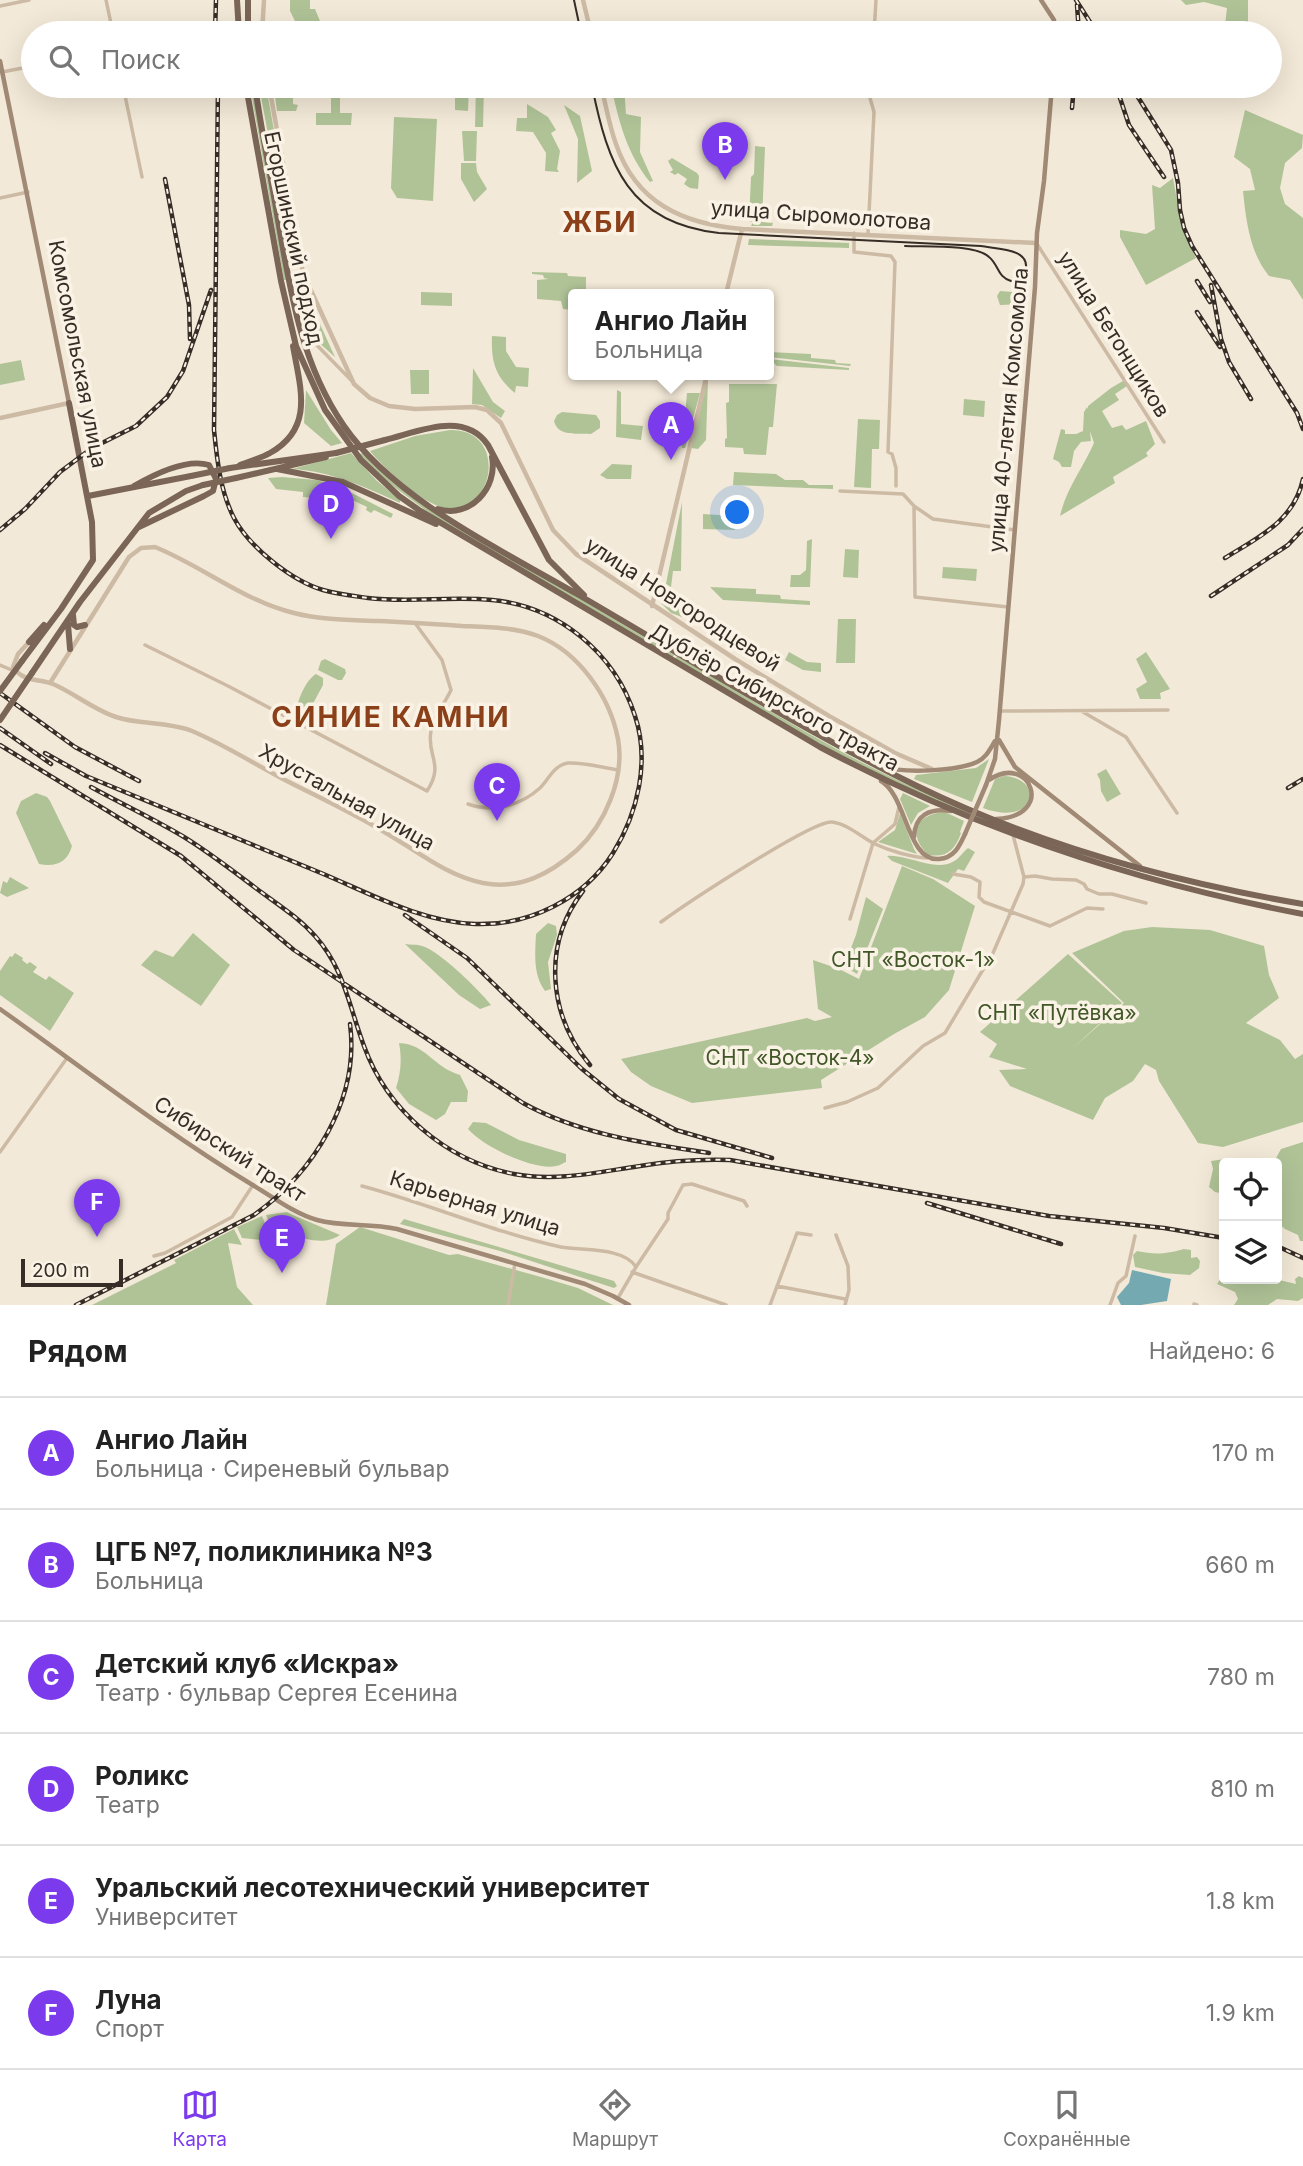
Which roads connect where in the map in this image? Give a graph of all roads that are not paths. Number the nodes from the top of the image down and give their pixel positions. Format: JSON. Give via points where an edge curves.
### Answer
{"nodes":[{"id":1,"x":29,"y":0,"type":"edge"},
{"id":2,"x":106,"y":0,"type":"edge"},
{"id":3,"x":237,"y":0,"type":"edge"},
{"id":4,"x":248,"y":0,"type":"edge"},
{"id":5,"x":264,"y":0,"type":"edge"},
{"id":6,"x":583,"y":0,"type":"edge"},
{"id":7,"x":876,"y":0,"type":"edge"},
{"id":8,"x":1041,"y":0,"type":"edge"},
{"id":9,"x":0,"y":6,"type":"edge"},
{"id":10,"x":110,"y":21,"type":"edge"},
{"id":11,"x":238,"y":21,"type":"edge"},
{"id":12,"x":248,"y":21,"type":"edge"},
{"id":13,"x":263,"y":21,"type":"edge"},
{"id":14,"x":587,"y":21,"type":"edge"},
{"id":15,"x":875,"y":21,"type":"edge"},
{"id":16,"x":1054,"y":21,"type":"edge"},
{"id":17,"x":0,"y":61,"type":"edge"},
{"id":18,"x":21,"y":68,"type":"edge"},
{"id":19,"x":2,"y":72,"type":"junction"},
{"id":20,"x":126,"y":98,"type":"edge"},
{"id":21,"x":248,"y":98,"type":"edge"},
{"id":22,"x":257,"y":98,"type":"edge"},
{"id":23,"x":271,"y":98,"type":"edge"},
{"id":24,"x":604,"y":98,"type":"edge"},
{"id":25,"x":870,"y":98,"type":"edge"},
{"id":26,"x":1051,"y":98,"type":"edge"},
{"id":27,"x":142,"y":177,"type":"dead end"},
{"id":28,"x":28,"y":192,"type":"junction"},
{"id":29,"x":0,"y":198,"type":"edge"},
{"id":30,"x":742,"y":229,"type":"junction"},
{"id":31,"x":854,"y":233,"type":"junction"},
{"id":32,"x":868,"y":234,"type":"junction"},
{"id":33,"x":1037,"y":243,"type":"junction"},
{"id":34,"x":727,"y":289,"type":"edge"},
{"id":35,"x":293,"y":323,"type":"junction"},
{"id":36,"x":343,"y":362,"type":"junction"},
{"id":37,"x":335,"y":366,"type":"junction"},
{"id":38,"x":706,"y":380,"type":"edge"},
{"id":39,"x":354,"y":384,"type":"junction"},
{"id":40,"x":69,"y":403,"type":"junction"},
{"id":41,"x":0,"y":418,"type":"edge"},
{"id":42,"x":342,"y":430,"type":"junction"},
{"id":43,"x":1164,"y":443,"type":"dead end"},
{"id":44,"x":488,"y":445,"type":"junction"},
{"id":45,"x":336,"y":453,"type":"junction"},
{"id":46,"x":240,"y":466,"type":"junction"},
{"id":47,"x":277,"y":469,"type":"junction"},
{"id":48,"x":396,"y":482,"type":"junction"},
{"id":49,"x":134,"y":486,"type":"junction"},
{"id":50,"x":896,"y":486,"type":"dead end"},
{"id":51,"x":841,"y":491,"type":"dead end"},
{"id":52,"x":88,"y":496,"type":"junction"},
{"id":53,"x":914,"y":506,"type":"junction"},
{"id":54,"x":138,"y":527,"type":"junction"},
{"id":55,"x":1015,"y":530,"type":"junction"},
{"id":56,"x":467,"y":539,"type":"junction"},
{"id":57,"x":93,"y":555,"type":"junction"},
{"id":58,"x":652,"y":606,"type":"junction"},
{"id":59,"x":1008,"y":607,"type":"junction"},
{"id":60,"x":609,"y":612,"type":"junction"},
{"id":61,"x":73,"y":614,"type":"junction"},
{"id":62,"x":68,"y":622,"type":"junction"},
{"id":63,"x":415,"y":623,"type":"junction"},
{"id":64,"x":85,"y":625,"type":"junction"},
{"id":65,"x":29,"y":642,"type":"joint"},
{"id":66,"x":145,"y":645,"type":"dead end"},
{"id":67,"x":70,"y":649,"type":"junction"},
{"id":68,"x":0,"y":665,"type":"edge"},
{"id":69,"x":15,"y":670,"type":"junction"},
{"id":70,"x":50,"y":683,"type":"junction"},
{"id":71,"x":0,"y":691,"type":"edge"},
{"id":72,"x":1168,"y":710,"type":"dead end"},
{"id":73,"x":1000,"y":711,"type":"junction"},
{"id":74,"x":1082,"y":712,"type":"junction"},
{"id":75,"x":0,"y":720,"type":"edge"},
{"id":76,"x":998,"y":738,"type":"junction"},
{"id":77,"x":854,"y":754,"type":"junction"},
{"id":78,"x":913,"y":761,"type":"junction"},
{"id":79,"x":932,"y":769,"type":"junction"},
{"id":80,"x":618,"y":770,"type":"junction"},
{"id":81,"x":865,"y":771,"type":"junction"},
{"id":82,"x":912,"y":771,"type":"junction"},
{"id":83,"x":987,"y":783,"type":"junction"},
{"id":84,"x":898,"y":802,"type":"junction"},
{"id":85,"x":468,"y":804,"type":"dead end"},
{"id":86,"x":1177,"y":813,"type":"dead end"},
{"id":87,"x":965,"y":816,"type":"junction"},
{"id":88,"x":996,"y":819,"type":"junction"},
{"id":89,"x":1013,"y":835,"type":"junction"},
{"id":90,"x":914,"y":842,"type":"junction"},
{"id":91,"x":873,"y":843,"type":"junction"},
{"id":92,"x":927,"y":858,"type":"junction"},
{"id":93,"x":1144,"y":868,"type":"junction"},
{"id":94,"x":953,"y":874,"type":"dead end"},
{"id":95,"x":1024,"y":876,"type":"junction"},
{"id":96,"x":1146,"y":903,"type":"dead end"},
{"id":97,"x":1303,"y":904,"type":"edge"},
{"id":98,"x":1103,"y":909,"type":"dead end"},
{"id":99,"x":1011,"y":911,"type":"junction"},
{"id":100,"x":1303,"y":914,"type":"edge"},
{"id":101,"x":850,"y":919,"type":"dead end"},
{"id":102,"x":661,"y":922,"type":"dead end"},
{"id":103,"x":0,"y":1009,"type":"edge"},
{"id":104,"x":67,"y":1058,"type":"junction"},
{"id":105,"x":825,"y":1108,"type":"dead end"},
{"id":106,"x":0,"y":1152,"type":"edge"},
{"id":107,"x":253,"y":1185,"type":"junction"},
{"id":108,"x":362,"y":1186,"type":"dead end"},
{"id":109,"x":747,"y":1206,"type":"dead end"},
{"id":110,"x":811,"y":1235,"type":"dead end"},
{"id":111,"x":836,"y":1235,"type":"dead end"},
{"id":112,"x":1135,"y":1236,"type":"dead end"},
{"id":113,"x":154,"y":1256,"type":"dead end"},
{"id":114,"x":515,"y":1263,"type":"junction"},
{"id":115,"x":634,"y":1270,"type":"junction"},
{"id":116,"x":777,"y":1286,"type":"junction"},
{"id":117,"x":618,"y":1298,"type":"junction"},
{"id":118,"x":845,"y":1302,"type":"edge"},
{"id":119,"x":508,"y":1305,"type":"edge"},
{"id":120,"x":629,"y":1305,"type":"edge"},
{"id":121,"x":726,"y":1305,"type":"edge"},
{"id":122,"x":770,"y":1305,"type":"edge"},
{"id":123,"x":1110,"y":1305,"type":"edge"}],
"edges":[{"from":1,"to":9,"type":"street"},
{"from":2,"to":10,"type":"street"},
{"from":3,"to":11,"type":"main road"},
{"from":4,"to":12,"type":"main road"},
{"from":5,"to":13,"type":"street"},
{"from":6,"to":14,"type":"street"},
{"from":7,"to":15,"type":"street"},
{"from":8,"to":16,"type":"main road"},
{"from":17,"to":19,"type":"main road","name":"Комсомольская улица"},
{"from":18,"to":19,"type":"street"},
{"from":19,"to":28,"type":"main road","name":"Комсомольская улица"},
{"from":20,"to":27,"type":"street"},
{"from":21,"to":35,"type":"main road","name":"Егоршинский подход"},
{"from":22,"to":35,"type":"main road","name":"Егоршинский подход"},
{"from":23,"to":36,"type":"street","name":"улица Новгородцевой","via":[[303,273]]},
{"from":24,"to":30,"type":"street","name":"улица Сыромолотова","via":[[621,157],[645,192],[692,220]]},
{"from":25,"to":32,"type":"street","via":[[874,112]]},
{"from":26,"to":33,"type":"main road","name":"улица 40-летия Комсомола"},
{"from":28,"to":29,"type":"street"},
{"from":28,"to":40,"type":"main road","name":"Комсомольская улица"},
{"from":30,"to":31,"type":"street","name":"улица Сыромолотова"},
{"from":30,"to":34,"type":"street"},
{"from":31,"to":32,"type":"street","name":"улица Сыромолотова"},
{"from":31,"to":50,"type":"street","via":[[854,252],[888,255],[895,262],[888,452],[896,468]]},
{"from":32,"to":33,"type":"street","name":"улица Сыромолотова"},
{"from":33,"to":43,"type":"street","name":"улица Бетонщиков"},
{"from":33,"to":55,"type":"main road","name":"улица 40-летия Комсомола"},
{"from":35,"to":37,"type":"street"},
{"from":35,"to":42,"type":"main road","name":"Егоршинский подход"},
{"from":35,"to":46,"type":"main road","via":[[302,407],[299,419],[293,434],[273,452]]},
{"from":36,"to":37,"type":"street","via":[[341,367]]},
{"from":36,"to":39,"type":"street","name":"улица Новгородцевой"},
{"from":37,"to":39,"type":"street"},
{"from":38,"to":58,"type":"street"},
{"from":39,"to":58,"type":"street","name":"улица Новгородцевой","via":[[389,406],[468,406],[491,413],[501,423],[559,540]]},
{"from":40,"to":41,"type":"street"},
{"from":40,"to":52,"type":"main road","name":"Комсомольская улица"},
{"from":42,"to":48,"type":"main road","name":"Дублёр Сибирского тракта"},
{"from":42,"to":56,"type":"main road","name":"Дублёр Сибирского тракта","via":[[361,460],[400,496]]},
{"from":44,"to":45,"type":"main road","name":"Дублёр Сибирского тракта","bridge":true,"via":[[477,433],[456,425]]},
{"from":44,"to":48,"type":"main road","name":"Дублёр Сибирского тракта","via":[[491,479],[480,497],[465,508],[440,509]]},
{"from":44,"to":60,"type":"main road","name":"Дублёр Сибирского тракта","via":[[549,560],[569,582]]},
{"from":45,"to":46,"type":"main road","name":"Дублёр Сибирского тракта"},
{"from":45,"to":47,"type":"main road","name":"Дублёр Сибирского тракта"},
{"from":46,"to":49,"type":"main road","name":"Дублёр Сибирского тракта","bridge":true},
{"from":47,"to":54,"type":"main road","name":"Дублёр Сибирского тракта","bridge":true,"via":[[204,485],[149,513]]},
{"from":47,"to":56,"type":"main road","name":"Дублёр Сибирского тракта","via":[[329,477]]},
{"from":48,"to":60,"type":"main road","name":"Дублёр Сибирского тракта"},
{"from":49,"to":52,"type":"main road","name":"Дублёр Сибирского тракта"},
{"from":49,"to":54,"type":"main road","via":[[198,463],[209,465],[216,479],[213,491]]},
{"from":51,"to":53,"type":"street","via":[[903,494]]},
{"from":52,"to":57,"type":"main road","name":"Комсомольская улица"},
{"from":53,"to":55,"type":"street","via":[[933,519]]},
{"from":53,"to":59,"type":"street","via":[[915,597]]},
{"from":54,"to":61,"type":"main road"},
{"from":55,"to":59,"type":"main road","name":"улица 40-летия Комсомола"},
{"from":56,"to":81,"type":"main road","name":"Дублёр Сибирского тракта"},
{"from":57,"to":65,"type":"main road"},
{"from":57,"to":71,"type":"main road","name":"Комсомольская улица","bridge":true,"via":[[88,571]]},
{"from":58,"to":78,"type":"street","name":"улица Новгородцевой","via":[[829,716]]},
{"from":59,"to":73,"type":"main road","name":"улица 40-летия Комсомола"},
{"from":60,"to":77,"type":"main road","name":"Дублёр Сибирского тракта"},
{"from":61,"to":62,"type":"main road"},
{"from":61,"to":64,"type":"main road","via":[[74,625]]},
{"from":62,"to":67,"type":"main road"},
{"from":62,"to":75,"type":"main road","bridge":true},
{"from":63,"to":64,"type":"street","name":"Хрустальная улица","via":[[288,612],[151,547],[132,554]]},
{"from":63,"to":66,"type":"street","via":[[442,660],[451,690],[432,728],[437,766],[427,792]]},
{"from":63,"to":80,"type":"street","name":"Хрустальная улица","via":[[506,628],[539,636],[569,655],[603,696],[620,750]]},
{"from":64,"to":67,"type":"street","name":"Хрустальная улица"},
{"from":65,"to":69,"type":"street","via":[[18,654]]},
{"from":67,"to":70,"type":"street","name":"Хрустальная улица"},
{"from":68,"to":69,"type":"street","name":"Хрустальная улица"},
{"from":69,"to":70,"type":"street","name":"Хрустальная улица","via":[[29,680]]},
{"from":70,"to":80,"type":"street","name":"Хрустальная улица","via":[[115,717],[199,735],[384,831],[453,873],[487,884],[531,880],[568,858],[599,824]]},
{"from":72,"to":74,"type":"street"},
{"from":73,"to":74,"type":"street"},
{"from":73,"to":76,"type":"main road","name":"улица 40-летия Комсомола"},
{"from":74,"to":86,"type":"street","via":[[1126,737]]},
{"from":76,"to":79,"type":"main road","via":[[976,762]]},
{"from":76,"to":83,"type":"main road","name":"улица 40-летия Комсомола"},
{"from":76,"to":93,"type":"main road","via":[[1015,767]]},
{"from":77,"to":82,"type":"main road","via":[[890,769]]},
{"from":77,"to":88,"type":"main road","name":"Дублёр Сибирского тракта"},
{"from":78,"to":79,"type":"street","name":"улица Новгородцевой"},
{"from":78,"to":82,"type":"street"},
{"from":79,"to":82,"type":"main road"},
{"from":80,"to":85,"type":"street","via":[[567,763],[512,806]]},
{"from":81,"to":84,"type":"main road","via":[[888,785]]},
{"from":81,"to":87,"type":"main road","name":"Дублёр Сибирского тракта"},
{"from":83,"to":88,"type":"main road","via":[[1002,772],[1014,773],[1027,781],[1032,792],[1024,811]]},
{"from":83,"to":92,"type":"main road","name":"улица 40-летия Комсомола","bridge":true,"via":[[957,851],[950,857]]},
{"from":84,"to":90,"type":"main road"},
{"from":84,"to":91,"type":"street","via":[[895,824]]},
{"from":87,"to":89,"type":"main road","name":"Дублёр Сибирского тракта"},
{"from":87,"to":90,"type":"main road","via":[[944,810],[925,813],[916,824]]},
{"from":88,"to":93,"type":"main road","name":"Дублёр Сибирского тракта"},
{"from":89,"to":95,"type":"street"},
{"from":89,"to":100,"type":"main road","name":"Дублёр Сибирского тракта","via":[[1142,878]]},
{"from":90,"to":92,"type":"main road"},
{"from":91,"to":92,"type":"street"},
{"from":91,"to":101,"type":"street"},
{"from":91,"to":102,"type":"street","via":[[837,823],[820,824]]},
{"from":93,"to":97,"type":"main road","name":"Дублёр Сибирского тракта"},
{"from":94,"to":99,"type":"street","via":[[980,882],[979,900]]},
{"from":95,"to":96,"type":"street","via":[[1076,880],[1099,894]]},
{"from":95,"to":99,"type":"street"},
{"from":98,"to":99,"type":"street","via":[[1087,908],[1050,926]]},
{"from":99,"to":105,"type":"street","via":[[993,953],[945,1033],[923,1046],[878,1088]]},
{"from":103,"to":104,"type":"main road","name":"Сибирский тракт"},
{"from":104,"to":106,"type":"street"},
{"from":104,"to":107,"type":"main road","name":"Сибирский тракт"},
{"from":107,"to":113,"type":"street","via":[[232,1217]]},
{"from":107,"to":114,"type":"main road","name":"Сибирский тракт","via":[[317,1220],[388,1227]]},
{"from":108,"to":115,"type":"street","name":"Карьерная улица","via":[[513,1236],[629,1258]]},
{"from":109,"to":115,"type":"street","via":[[744,1201],[683,1185],[668,1219]]},
{"from":110,"to":116,"type":"street","via":[[797,1233]]},
{"from":111,"to":118,"type":"street","via":[[848,1266]]},
{"from":112,"to":123,"type":"street","via":[[1126,1276],[1118,1283]]},
{"from":114,"to":117,"type":"main road","name":"Сибирский тракт"},
{"from":114,"to":119,"type":"street"},
{"from":115,"to":117,"type":"street"},
{"from":115,"to":121,"type":"street","name":"Карьерная улица"},
{"from":116,"to":118,"type":"street"},
{"from":116,"to":122,"type":"street"},
{"from":117,"to":120,"type":"main road","name":"Сибирский тракт"}]}
